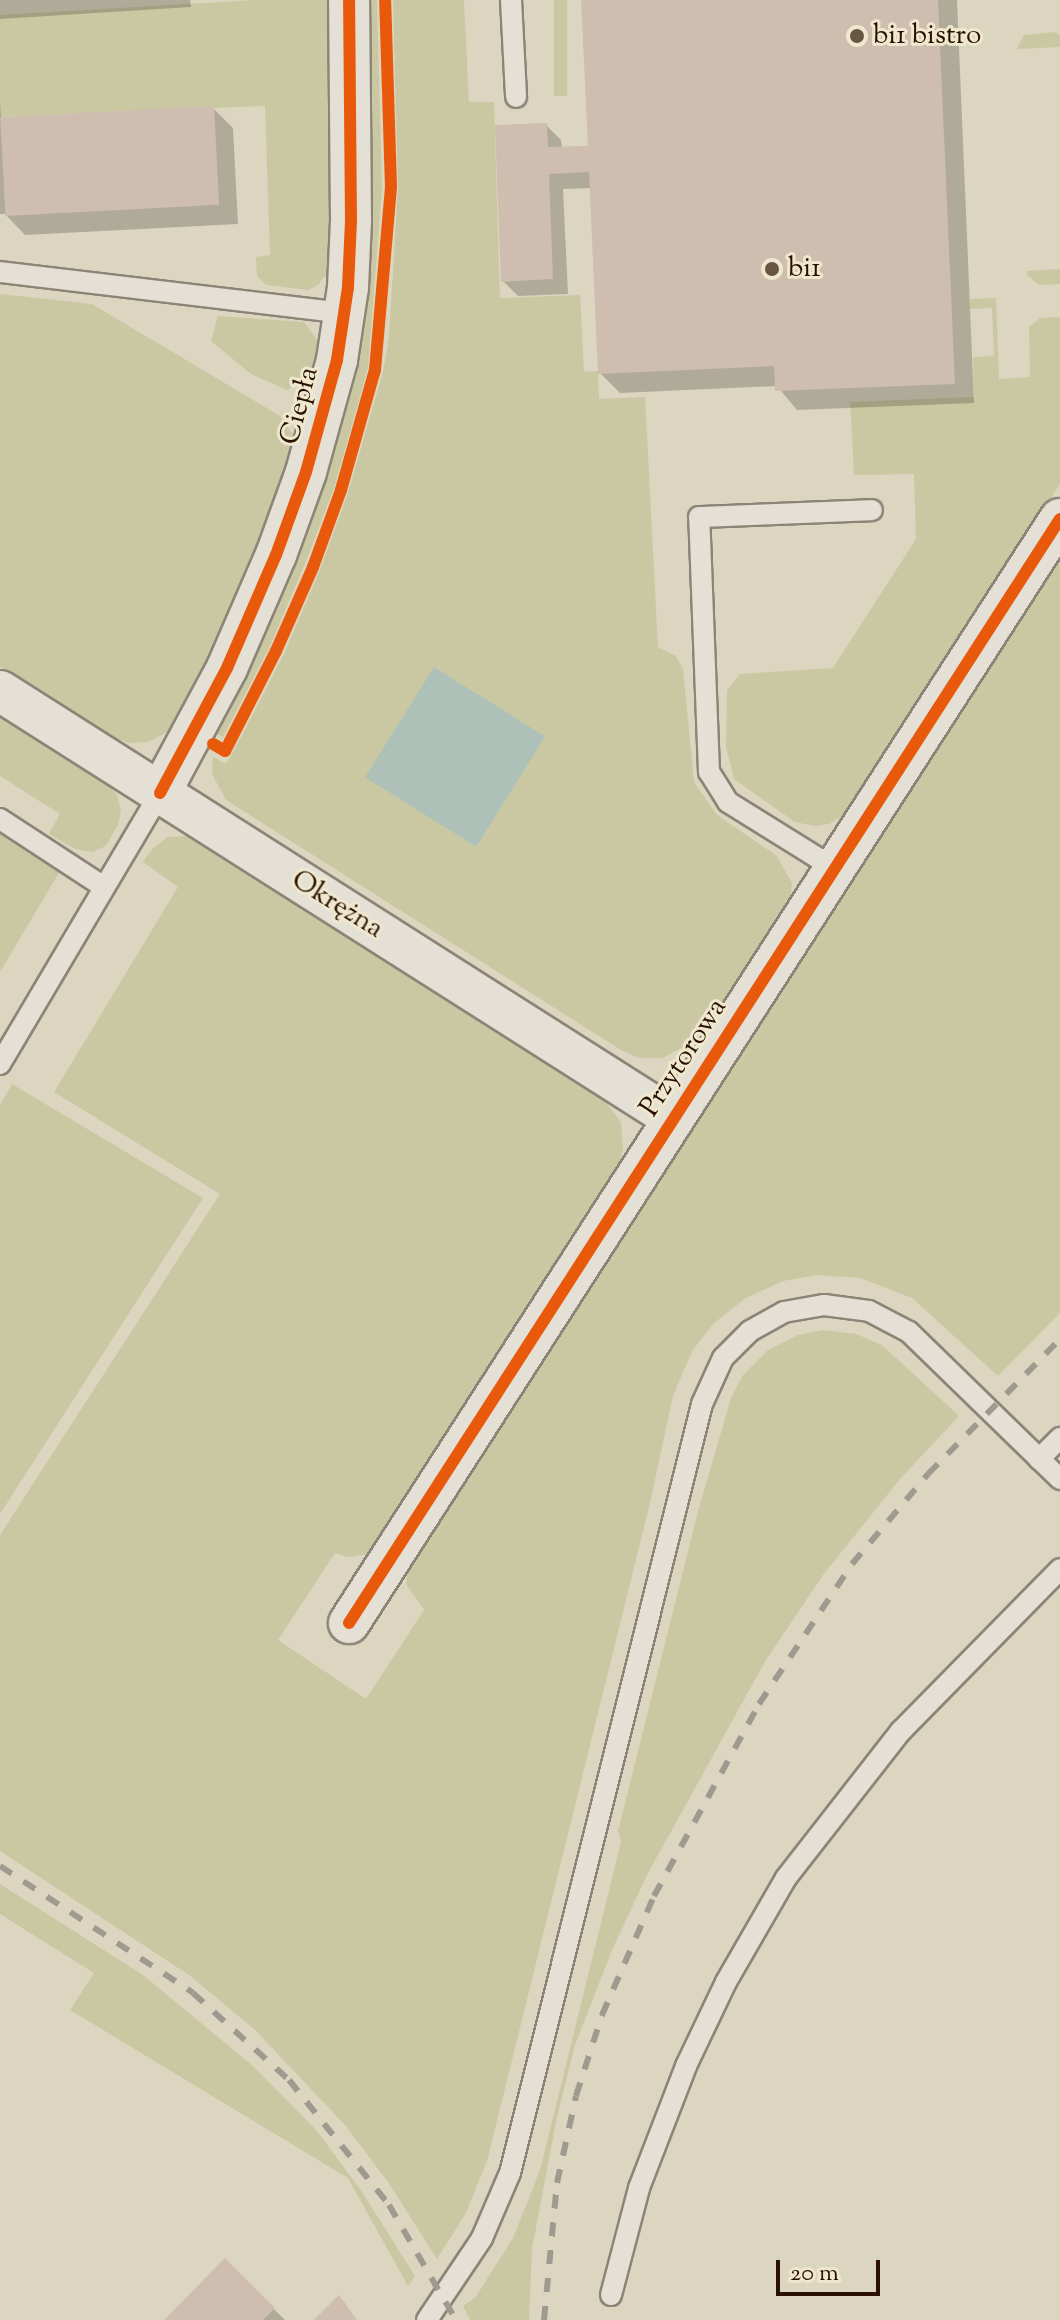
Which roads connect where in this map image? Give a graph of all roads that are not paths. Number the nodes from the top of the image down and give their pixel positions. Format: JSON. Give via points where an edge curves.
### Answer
{"nodes":[{"id":1,"x":349,"y":0,"type":"edge"},
{"id":2,"x":511,"y":0,"type":"edge"},
{"id":3,"x":516,"y":97,"type":"dead end"},
{"id":4,"x":0,"y":272,"type":"edge"},
{"id":5,"x":344,"y":313,"type":"junction"},
{"id":6,"x":872,"y":510,"type":"dead end"},
{"id":7,"x":1060,"y":519,"type":"edge"},
{"id":8,"x":0,"y":691,"type":"edge"},
{"id":9,"x":160,"y":793,"type":"junction"},
{"id":10,"x":0,"y":819,"type":"edge"},
{"id":11,"x":834,"y":868,"type":"junction"},
{"id":12,"x":104,"y":887,"type":"junction"},
{"id":13,"x":0,"y":1064,"type":"edge"},
{"id":14,"x":674,"y":1119,"type":"junction"},
{"id":15,"x":1060,"y":1438,"type":"edge"},
{"id":16,"x":1039,"y":1459,"type":"junction"},
{"id":17,"x":1060,"y":1479,"type":"edge"},
{"id":18,"x":1060,"y":1569,"type":"edge"},
{"id":19,"x":349,"y":1623,"type":"dead end"},
{"id":20,"x":611,"y":2295,"type":"dead end"},
{"id":21,"x":427,"y":2320,"type":"edge"}],
"edges":[{"from":1,"to":5,"type":"street","name":"Ciepła","via":[[351,221]]},
{"from":2,"to":3,"type":"lane"},
{"from":4,"to":5,"type":"lane"},
{"from":5,"to":9,"type":"street","name":"Ciepła","via":[[328,396],[287,527],[227,668]]},
{"from":6,"to":11,"type":"lane","via":[[699,517],[709,772],[728,802]]},
{"from":7,"to":11,"type":"street","name":"Przytorowa"},
{"from":8,"to":9,"type":"street","name":"Okrężna"},
{"from":9,"to":12,"type":"lane"},
{"from":9,"to":14,"type":"street","name":"Okrężna"},
{"from":10,"to":12,"type":"lane"},
{"from":11,"to":14,"type":"street","name":"Przytorowa"},
{"from":12,"to":13,"type":"lane"},
{"from":14,"to":19,"type":"street","name":"Przytorowa"},
{"from":15,"to":16,"type":"lane"},
{"from":16,"to":17,"type":"lane"},
{"from":16,"to":21,"type":"lane","via":[[909,1332],[869,1311],[838,1305],[796,1308],[750,1331],[723,1358],[702,1404],[513,2164],[482,2238]]},
{"from":18,"to":20,"type":"lane","via":[[890,1743],[786,1878],[726,1982],[686,2066],[639,2188]]}]}
